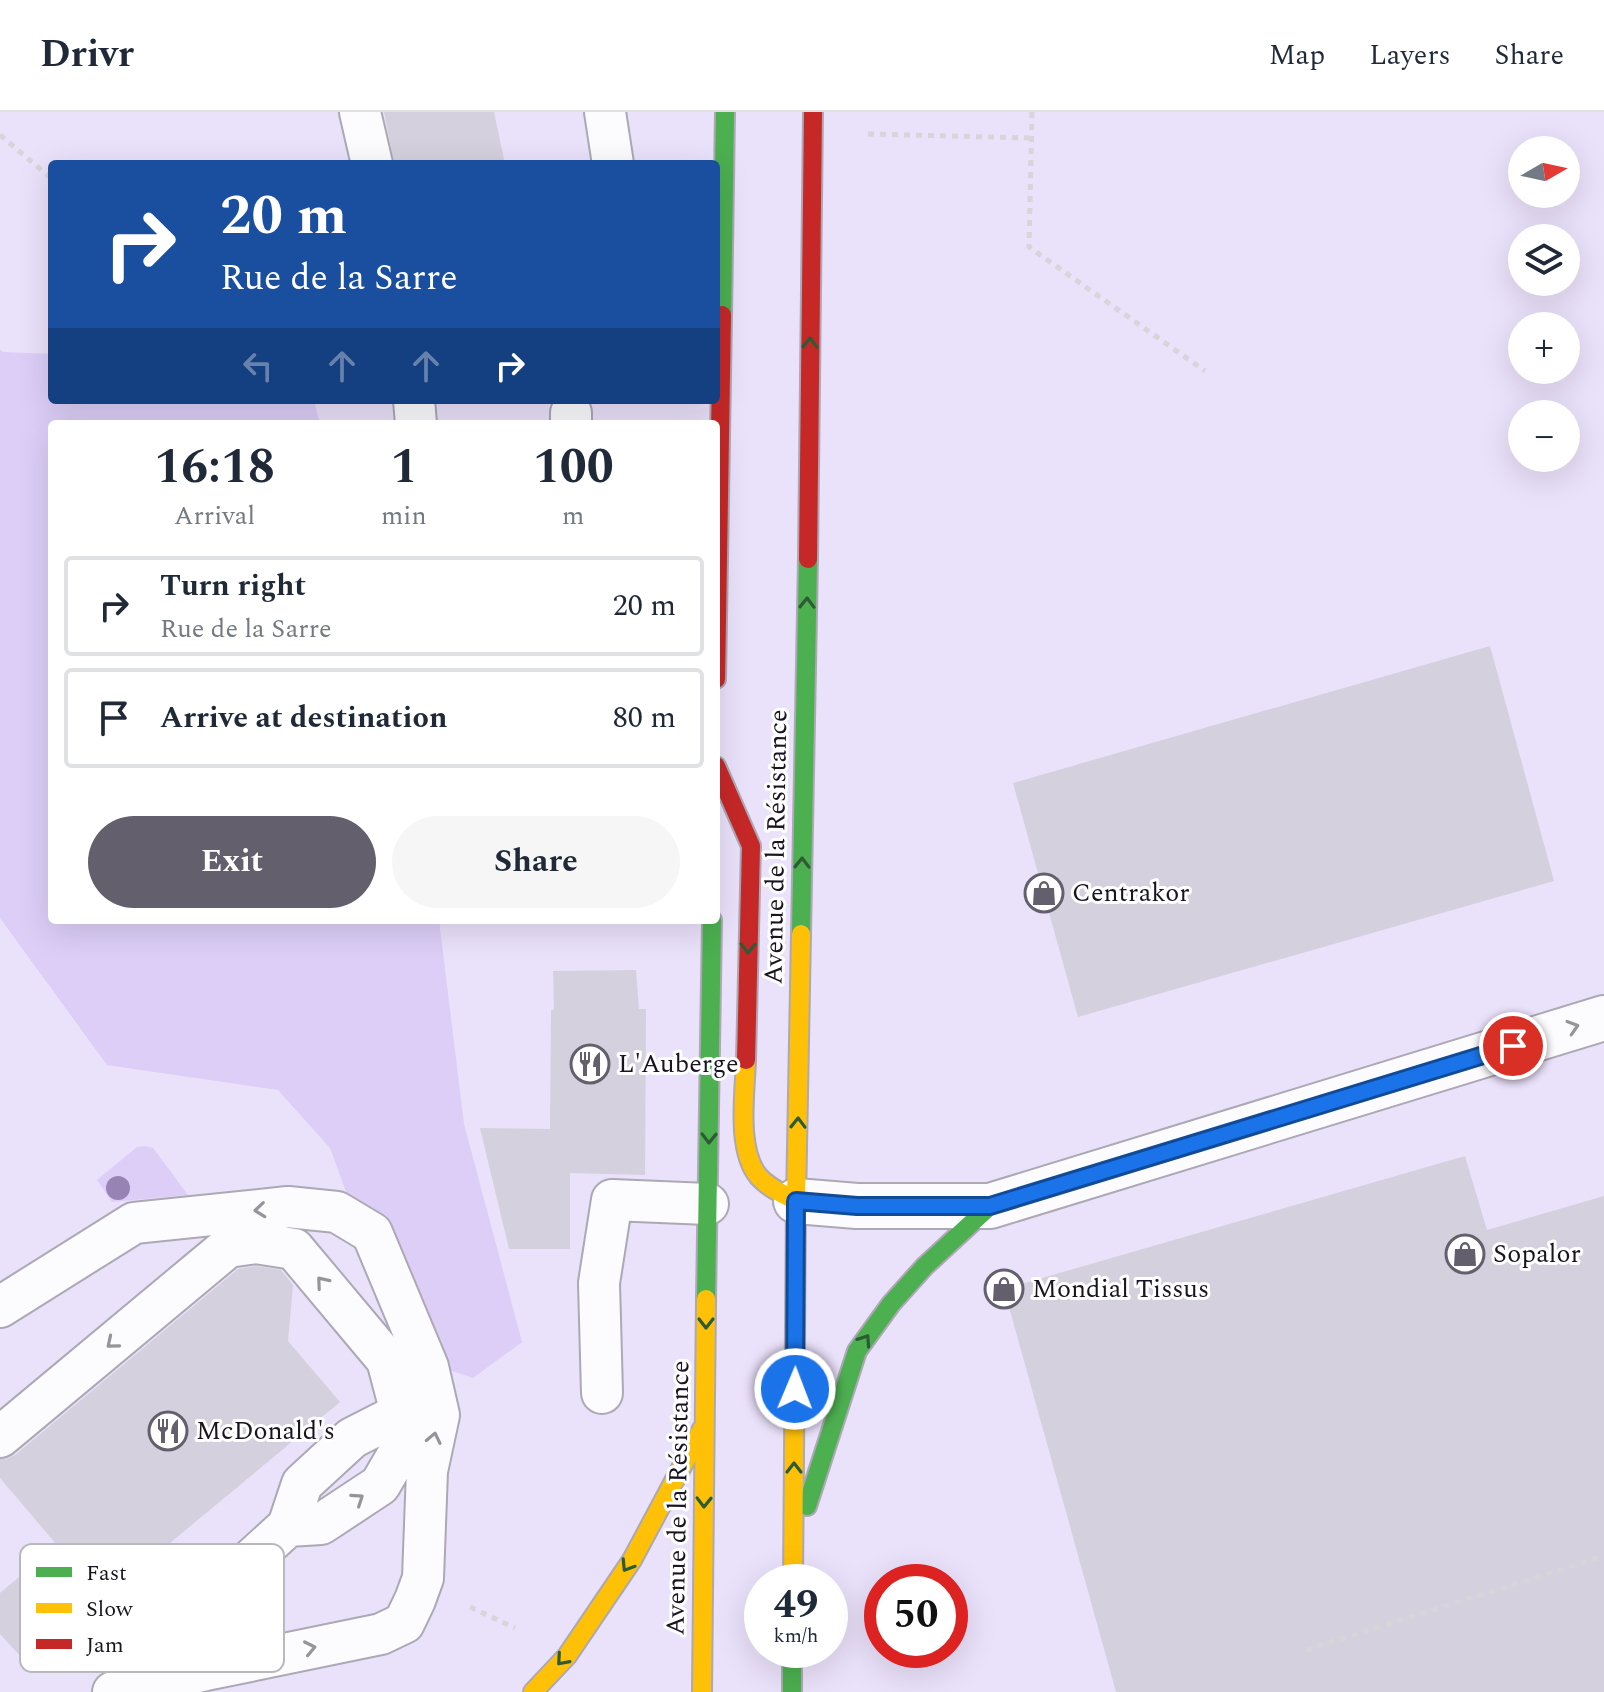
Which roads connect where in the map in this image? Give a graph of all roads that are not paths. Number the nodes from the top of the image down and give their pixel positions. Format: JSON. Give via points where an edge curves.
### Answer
{"nodes":[{"id":1,"x":360,"y":112,"type":"edge"},
{"id":2,"x":605,"y":112,"type":"edge"},
{"id":3,"x":725,"y":112,"type":"edge"},
{"id":4,"x":813,"y":112,"type":"edge"},
{"id":5,"x":371,"y":160,"type":"edge"},
{"id":6,"x":612,"y":160,"type":"edge"},
{"id":7,"x":720,"y":427,"type":"edge"},
{"id":8,"x":720,"y":775,"type":"edge"},
{"id":9,"x":712,"y":924,"type":"edge"},
{"id":10,"x":1604,"y":1018,"type":"edge"},
{"id":11,"x":796,"y":1201,"type":"junction"},
{"id":12,"x":708,"y":1204,"type":"junction"},
{"id":13,"x":990,"y":1206,"type":"junction"},
{"id":14,"x":0,"y":1307,"type":"edge"},
{"id":15,"x":602,"y":1393,"type":"dead end"},
{"id":16,"x":401,"y":1413,"type":"junction"},
{"id":17,"x":705,"y":1424,"type":"junction"},
{"id":18,"x":0,"y":1437,"type":"edge"},
{"id":19,"x":288,"y":1526,"type":"junction"},
{"id":20,"x":268,"y":1544,"type":"edge"},
{"id":21,"x":794,"y":1546,"type":"junction"},
{"id":22,"x":794,"y":1564,"type":"edge"},
{"id":23,"x":284,"y":1654,"type":"edge"},
{"id":24,"x":792,"y":1668,"type":"edge"},
{"id":25,"x":198,"y":1672,"type":"edge"},
{"id":26,"x":113,"y":1692,"type":"edge"},
{"id":27,"x":533,"y":1692,"type":"edge"},
{"id":28,"x":702,"y":1692,"type":"edge"},
{"id":29,"x":792,"y":1692,"type":"edge"}],
"edges":[{"from":1,"to":5,"type":"lane"},
{"from":2,"to":6,"type":"lane"},
{"from":3,"to":7,"type":"main road"},
{"from":11,"to":4,"type":"main road","name":"Avenue de la Résistance","one_way":true},
{"from":8,"to":11,"type":"main road","one_way":true,"via":[[751,846],[744,1139],[756,1175]]},
{"from":9,"to":12,"type":"main road","name":"Avenue de la Résistance","one_way":true},
{"from":13,"to":10,"type":"street","one_way":true},
{"from":11,"to":13,"type":"street"},
{"from":21,"to":11,"type":"main road","name":"Avenue de la Résistance","one_way":true},
{"from":12,"to":15,"type":"lane","via":[[612,1200],[599,1283]]},
{"from":12,"to":17,"type":"main road","name":"Avenue de la Résistance","one_way":true},
{"from":21,"to":13,"type":"main road","one_way":true,"via":[[857,1351],[925,1266]]},
{"from":23,"to":14,"type":"lane","one_way":true,"via":[[381,1634],[404,1623],[423,1578],[427,1471],[439,1415],[428,1367],[372,1233],[337,1212],[288,1207],[134,1223]]},
{"from":16,"to":18,"type":"lane","one_way":true,"via":[[387,1360],[294,1249],[256,1243],[228,1247]]},
{"from":16,"to":19,"type":"lane","via":[[352,1438],[302,1484]]},
{"from":19,"to":16,"type":"lane","one_way":true,"via":[[321,1524],[380,1485],[401,1449]]},
{"from":17,"to":27,"type":"main road","one_way":true,"via":[[632,1560],[567,1656]]},
{"from":17,"to":28,"type":"main road","name":"Avenue de la Résistance","one_way":true},
{"from":19,"to":20,"type":"lane"},
{"from":21,"to":22,"type":"main road","name":"Avenue de la Résistance"},
{"from":24,"to":29,"type":"main road"},
{"from":25,"to":26,"type":"lane"}]}
